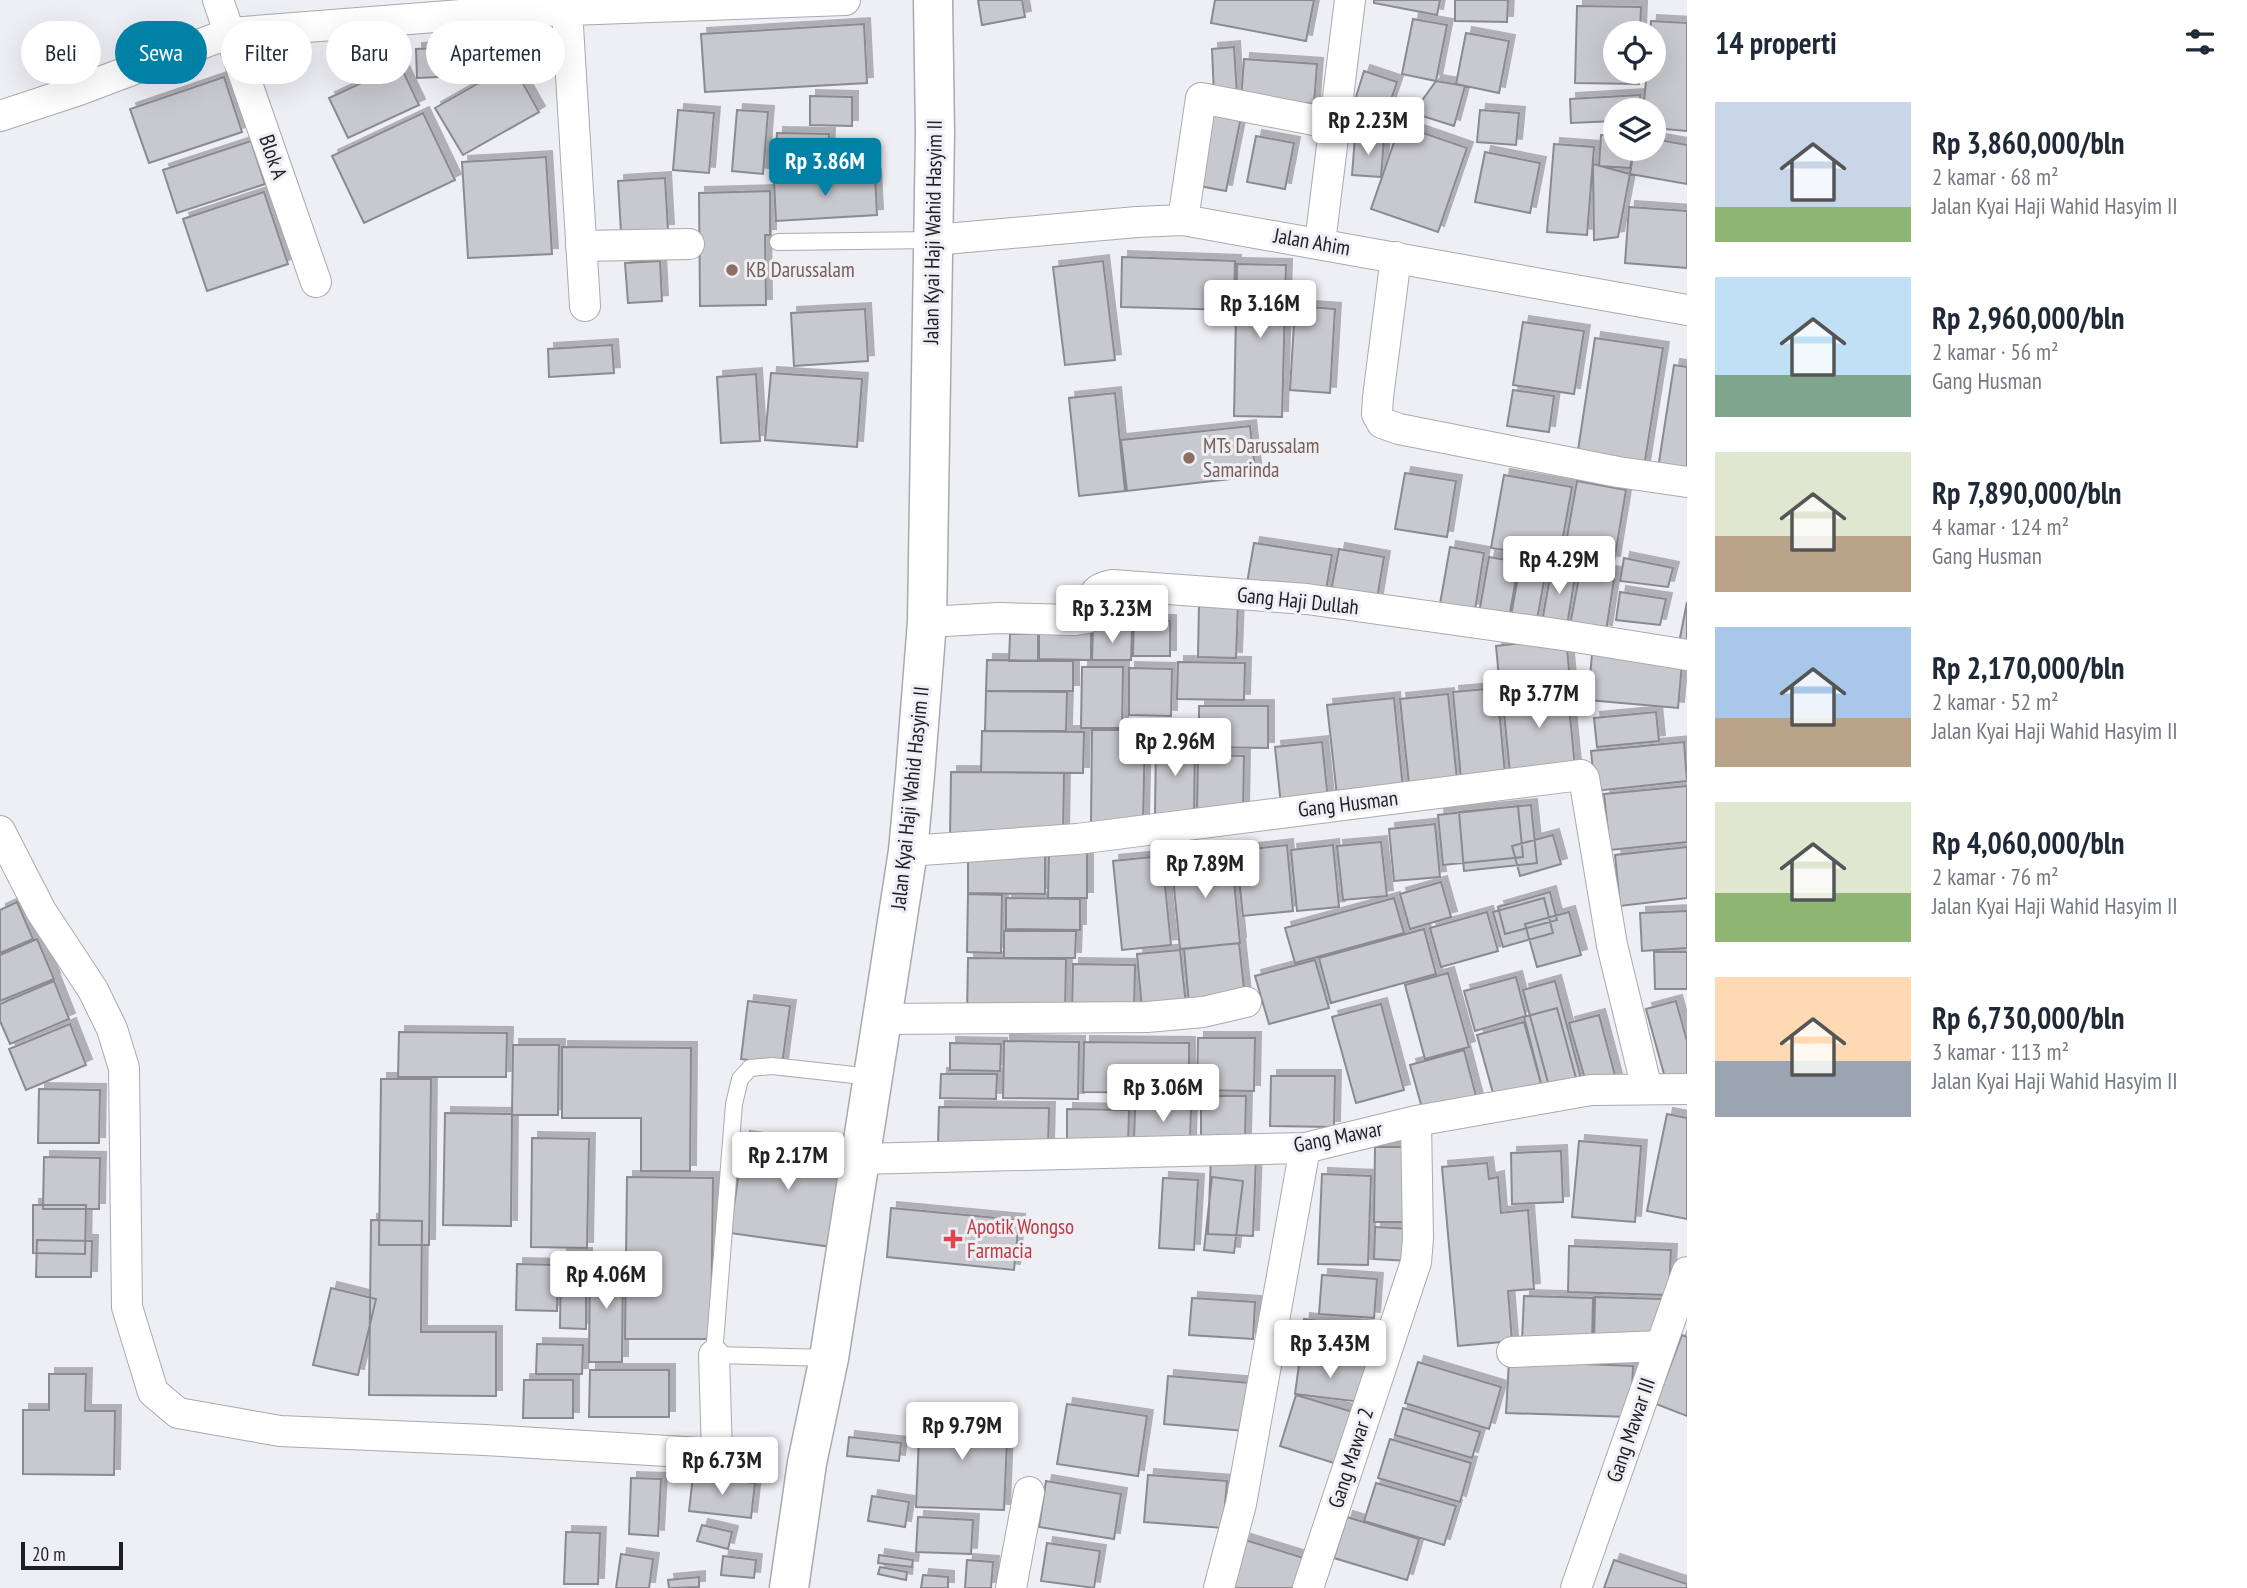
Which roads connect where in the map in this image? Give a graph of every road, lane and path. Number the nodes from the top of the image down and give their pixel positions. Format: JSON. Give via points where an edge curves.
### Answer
{"nodes":[{"id":1,"x":218,"y":0,"type":"edge"},
{"id":2,"x":845,"y":0,"type":"edge"},
{"id":3,"x":933,"y":0,"type":"edge"},
{"id":4,"x":1350,"y":0,"type":"edge"},
{"id":5,"x":552,"y":7,"type":"edge"},
{"id":6,"x":225,"y":21,"type":"edge"},
{"id":7,"x":312,"y":27,"type":"edge"},
{"id":8,"x":221,"y":36,"type":"edge"},
{"id":9,"x":247,"y":84,"type":"edge"},
{"id":10,"x":0,"y":116,"type":"edge"},
{"id":11,"x":1334,"y":124,"type":"junction"},
{"id":12,"x":1183,"y":220,"type":"junction"},
{"id":13,"x":934,"y":240,"type":"junction"},
{"id":14,"x":778,"y":242,"type":"dead end"},
{"id":15,"x":1320,"y":243,"type":"junction"},
{"id":16,"x":689,"y":244,"type":"dead end"},
{"id":17,"x":582,"y":246,"type":"junction"},
{"id":18,"x":1396,"y":257,"type":"junction"},
{"id":19,"x":316,"y":282,"type":"dead end"},
{"id":20,"x":585,"y":306,"type":"dead end"},
{"id":21,"x":1687,"y":310,"type":"edge"},
{"id":22,"x":1687,"y":482,"type":"edge"},
{"id":23,"x":927,"y":622,"type":"junction"},
{"id":24,"x":1687,"y":655,"type":"edge"},
{"id":25,"x":0,"y":831,"type":"edge"},
{"id":26,"x":908,"y":851,"type":"junction"},
{"id":27,"x":1246,"y":1002,"type":"dead end"},
{"id":28,"x":882,"y":1019,"type":"junction"},
{"id":29,"x":873,"y":1077,"type":"junction"},
{"id":30,"x":1687,"y":1089,"type":"edge"},
{"id":31,"x":1647,"y":1090,"type":"junction"},
{"id":32,"x":1416,"y":1121,"type":"junction"},
{"id":33,"x":1305,"y":1147,"type":"junction"},
{"id":34,"x":859,"y":1159,"type":"junction"},
{"id":35,"x":1687,"y":1272,"type":"edge"},
{"id":36,"x":1661,"y":1346,"type":"junction"},
{"id":37,"x":1512,"y":1352,"type":"dead end"},
{"id":38,"x":714,"y":1355,"type":"junction"},
{"id":39,"x":828,"y":1358,"type":"junction"},
{"id":40,"x":1029,"y":1492,"type":"dead end"},
{"id":41,"x":789,"y":1588,"type":"edge"},
{"id":42,"x":1011,"y":1588,"type":"edge"},
{"id":43,"x":1219,"y":1588,"type":"edge"},
{"id":44,"x":1308,"y":1588,"type":"edge"},
{"id":45,"x":1576,"y":1588,"type":"edge"}],
"edges":[{"from":1,"to":6,"type":"street","name":"Blok A"},
{"from":2,"to":5,"type":"street"},
{"from":3,"to":13,"type":"street","name":"Jalan Kyai Haji Wahid Hasyim II"},
{"from":4,"to":11,"type":"street"},
{"from":5,"to":7,"type":"street"},
{"from":5,"to":17,"type":"street"},
{"from":8,"to":10,"type":"street"},
{"from":9,"to":19,"type":"street","name":"Blok A"},
{"from":11,"to":12,"type":"street","via":[[1201,98]]},
{"from":11,"to":15,"type":"street"},
{"from":12,"to":13,"type":"street","name":"Jalan Ahim"},
{"from":12,"to":15,"type":"street","name":"Jalan Ahim"},
{"from":13,"to":14,"type":"lane"},
{"from":13,"to":23,"type":"street","name":"Jalan Kyai Haji Wahid Hasyim II"},
{"from":15,"to":18,"type":"street","name":"Jalan Ahim"},
{"from":16,"to":17,"type":"street"},
{"from":17,"to":20,"type":"street"},
{"from":18,"to":21,"type":"street","name":"Jalan Ahim"},
{"from":18,"to":22,"type":"street","via":[[1378,397],[1377,414],[1382,423],[1604,470]]},
{"from":23,"to":24,"type":"street","name":"Gang Haji Dullah","via":[[1087,618],[1092,596],[1112,585],[1307,599]]},
{"from":23,"to":26,"type":"street","name":"Jalan Kyai Haji Wahid Hasyim II"},
{"from":25,"to":38,"type":"street","via":[[41,911],[93,990],[124,1068],[127,1307],[153,1392],[178,1413],[280,1431],[717,1454]]},
{"from":26,"to":28,"type":"street","name":"Jalan Kyai Haji Wahid Hasyim II"},
{"from":26,"to":31,"type":"street","name":"Gang Husman","via":[[1077,839],[1579,775],[1584,778],[1612,945]]},
{"from":27,"to":28,"type":"street","via":[[1147,1017]]},
{"from":28,"to":29,"type":"street","name":"Jalan Kyai Haji Wahid Hasyim II"},
{"from":29,"to":34,"type":"street","name":"Jalan Kyai Haji Wahid Hasyim II"},
{"from":29,"to":38,"type":"lane","via":[[772,1066],[750,1068],[740,1079],[734,1104]]},
{"from":30,"to":31,"type":"street","name":"Gang Mawar"},
{"from":31,"to":32,"type":"street","name":"Gang Mawar","via":[[1591,1090]]},
{"from":32,"to":33,"type":"street","name":"Gang Mawar"},
{"from":32,"to":44,"type":"street","name":"Gang Mawar 2","via":[[1416,1262]]},
{"from":33,"to":34,"type":"street","name":"Gang Mawar"},
{"from":33,"to":43,"type":"street","via":[[1241,1504]]},
{"from":34,"to":39,"type":"street","name":"Jalan Kyai Haji Wahid Hasyim II"},
{"from":35,"to":36,"type":"street","name":"Gang Mawar III"},
{"from":36,"to":37,"type":"street"},
{"from":36,"to":45,"type":"street","name":"Gang Mawar III"},
{"from":38,"to":39,"type":"lane"},
{"from":39,"to":41,"type":"street","name":"Jalan Kyai Haji Wahid Hasyim II"},
{"from":40,"to":42,"type":"street"}]}
